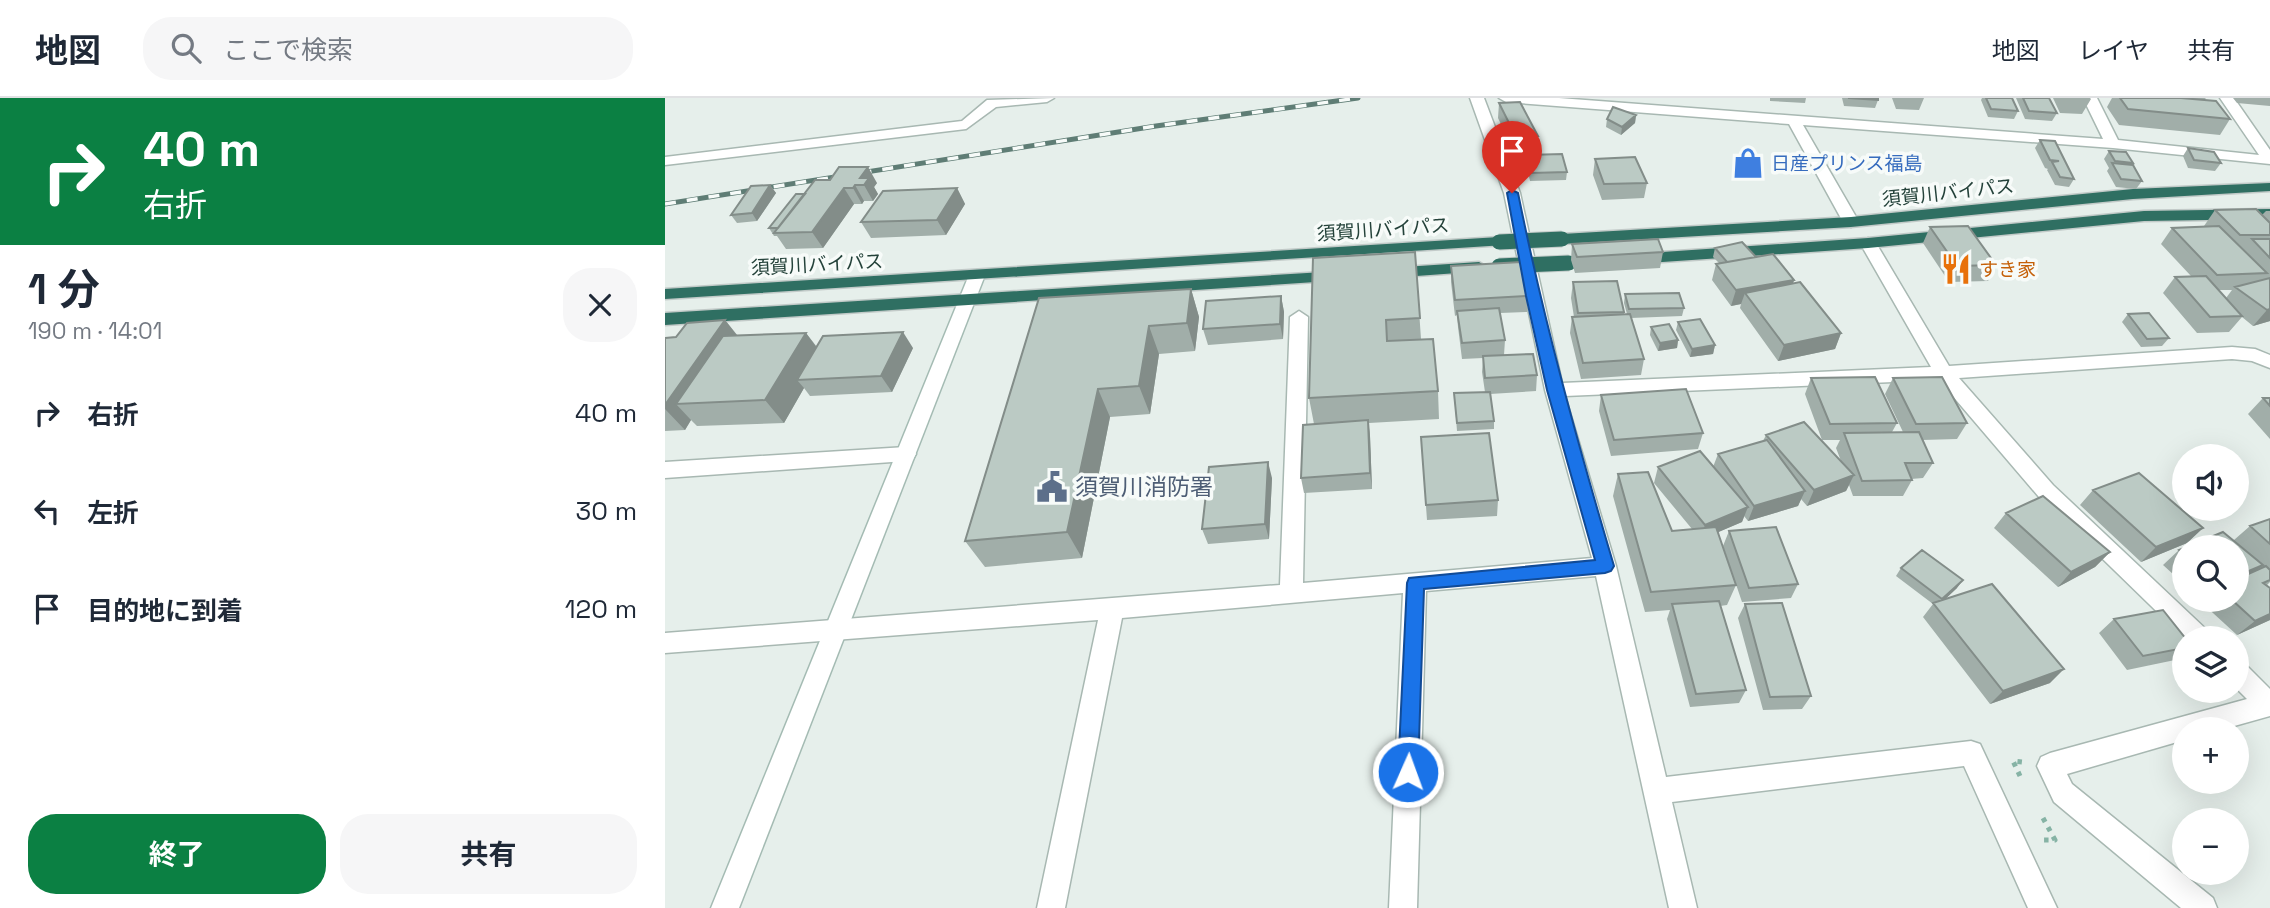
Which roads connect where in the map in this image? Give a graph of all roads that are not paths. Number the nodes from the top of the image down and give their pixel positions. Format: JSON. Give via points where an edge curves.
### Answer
{"nodes":[{"id":1,"x":1047,"y":98,"type":"edge"},
{"id":2,"x":1477,"y":98,"type":"edge"},
{"id":3,"x":1506,"y":98,"type":"edge"},
{"id":4,"x":2090,"y":98,"type":"edge"},
{"id":5,"x":2227,"y":98,"type":"edge"},
{"id":6,"x":1794,"y":121,"type":"junction"},
{"id":7,"x":2113,"y":144,"type":"junction"},
{"id":8,"x":2270,"y":160,"type":"edge"},
{"id":9,"x":665,"y":161,"type":"edge"},
{"id":10,"x":2270,"y":187,"type":"edge"},
{"id":11,"x":2270,"y":214,"type":"edge"},
{"id":12,"x":1851,"y":222,"type":"junction"},
{"id":13,"x":1868,"y":243,"type":"junction"},
{"id":14,"x":1610,"y":260,"type":"edge"},
{"id":15,"x":1576,"y":262,"type":"edge"},
{"id":16,"x":977,"y":275,"type":"junction"},
{"id":17,"x":665,"y":294,"type":"edge"},
{"id":18,"x":966,"y":301,"type":"junction"},
{"id":19,"x":1299,"y":317,"type":"dead end"},
{"id":20,"x":665,"y":319,"type":"edge"},
{"id":21,"x":2270,"y":362,"type":"edge"},
{"id":22,"x":1944,"y":373,"type":"junction"},
{"id":23,"x":1555,"y":390,"type":"junction"},
{"id":24,"x":906,"y":454,"type":"junction"},
{"id":25,"x":665,"y":470,"type":"edge"},
{"id":26,"x":1605,"y":566,"type":"junction"},
{"id":27,"x":1415,"y":583,"type":"junction"},
{"id":28,"x":1291,"y":593,"type":"junction"},
{"id":29,"x":1112,"y":609,"type":"junction"},
{"id":30,"x":2187,"y":626,"type":"edge"},
{"id":31,"x":835,"y":632,"type":"junction"},
{"id":32,"x":665,"y":643,"type":"edge"},
{"id":33,"x":2249,"y":684,"type":"edge"},
{"id":34,"x":2270,"y":704,"type":"edge"},
{"id":35,"x":1658,"y":791,"type":"junction"},
{"id":36,"x":725,"y":908,"type":"edge"},
{"id":37,"x":1051,"y":908,"type":"edge"},
{"id":38,"x":1403,"y":908,"type":"edge"},
{"id":39,"x":1683,"y":908,"type":"edge"},
{"id":40,"x":2043,"y":908,"type":"edge"},
{"id":41,"x":2203,"y":908,"type":"edge"}],
"edges":[{"from":1,"to":9,"type":"street","via":[[992,103],[966,125]]},
{"from":2,"to":23,"type":"street","via":[[1512,193]]},
{"from":3,"to":6,"type":"street"},
{"from":4,"to":7,"type":"street"},
{"from":5,"to":8,"type":"street"},
{"from":6,"to":7,"type":"street"},
{"from":6,"to":12,"type":"street"},
{"from":7,"to":8,"type":"street"},
{"from":10,"to":12,"type":"highway","name":"須賀川バイパス","via":[[2133,194]]},
{"from":11,"to":13,"type":"highway","name":"須賀川バイパス","via":[[2144,216]]},
{"from":12,"to":16,"type":"highway","name":"須賀川バイパス","bridge":true},
{"from":13,"to":14,"type":"highway","name":"須賀川バイパス"},
{"from":13,"to":22,"type":"street"},
{"from":15,"to":18,"type":"highway","name":"須賀川バイパス","bridge":true},
{"from":16,"to":17,"type":"highway","name":"須賀川バイパス"},
{"from":16,"to":18,"type":"street"},
{"from":18,"to":20,"type":"highway","name":"須賀川バイパス"},
{"from":18,"to":24,"type":"street"},
{"from":19,"to":28,"type":"street"},
{"from":21,"to":22,"type":"street","via":[[2232,353]]},
{"from":22,"to":23,"type":"street"},
{"from":22,"to":30,"type":"street","via":[[2046,491]]},
{"from":23,"to":26,"type":"street"},
{"from":24,"to":25,"type":"street"},
{"from":24,"to":31,"type":"street"},
{"from":26,"to":27,"type":"street"},
{"from":26,"to":35,"type":"street"},
{"from":27,"to":28,"type":"street"},
{"from":27,"to":38,"type":"street"},
{"from":28,"to":29,"type":"street"},
{"from":29,"to":31,"type":"street"},
{"from":29,"to":37,"type":"street"},
{"from":31,"to":32,"type":"street"},
{"from":31,"to":36,"type":"street"},
{"from":33,"to":34,"type":"street"},
{"from":34,"to":41,"type":"street","via":[[2050,766],[2063,793]]},
{"from":35,"to":39,"type":"street"},
{"from":35,"to":40,"type":"street","via":[[1971,753]]}]}
